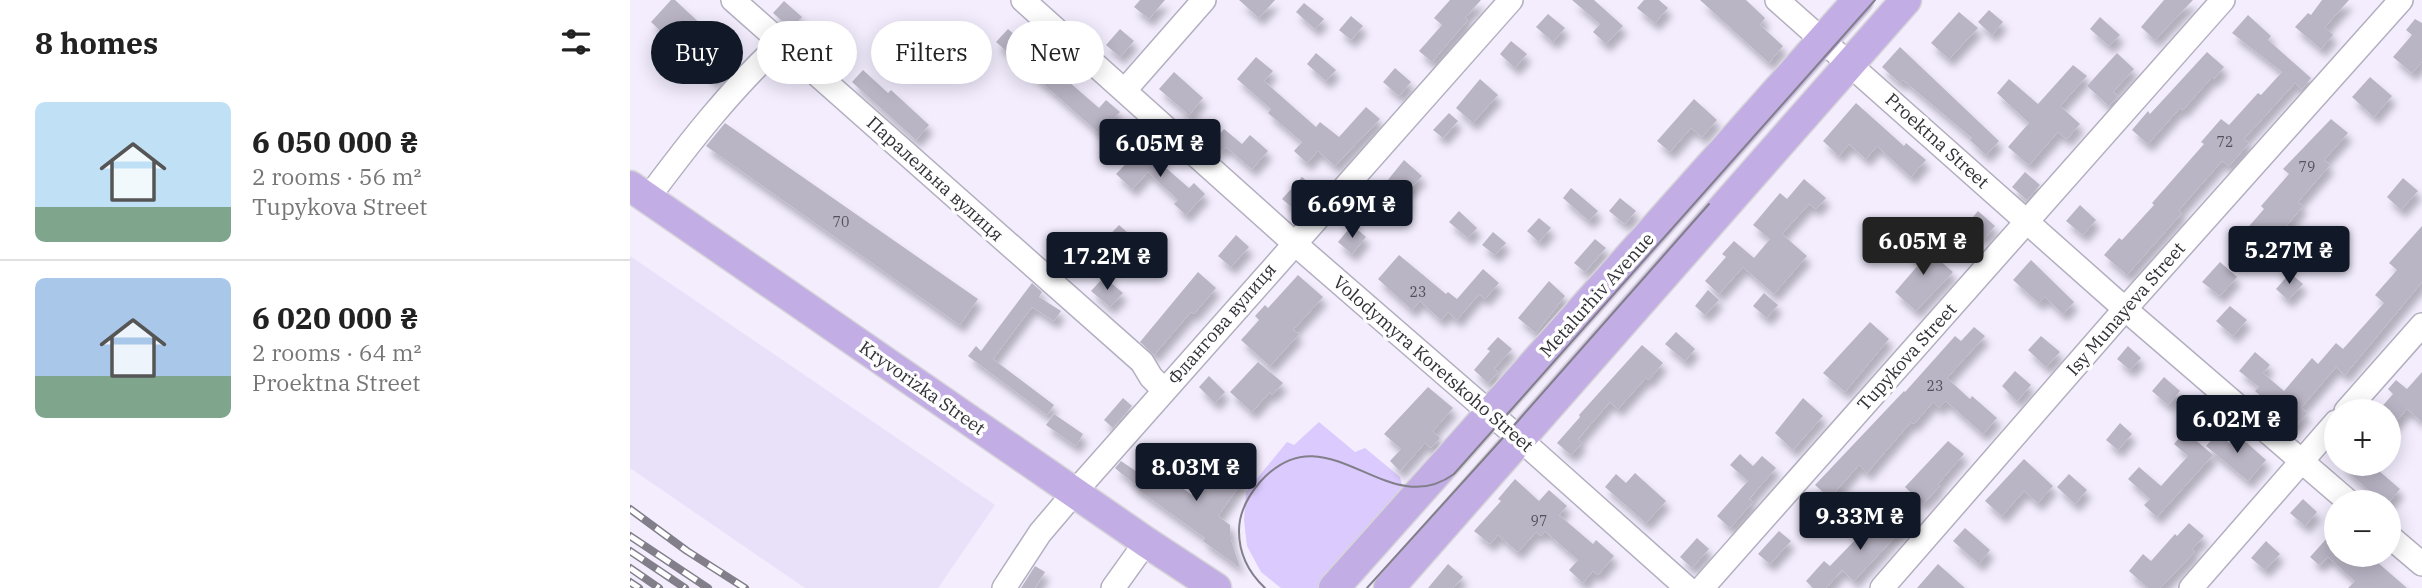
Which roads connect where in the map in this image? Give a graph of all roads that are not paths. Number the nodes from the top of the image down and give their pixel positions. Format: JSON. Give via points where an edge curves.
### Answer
{"nodes":[{"id":1,"x":733,"y":0,"type":"edge"},
{"id":2,"x":1023,"y":0,"type":"edge"},
{"id":3,"x":1204,"y":0,"type":"edge"},
{"id":4,"x":1511,"y":0,"type":"edge"},
{"id":5,"x":1777,"y":0,"type":"edge"},
{"id":6,"x":1858,"y":0,"type":"edge"},
{"id":7,"x":1906,"y":0,"type":"edge"},
{"id":8,"x":2224,"y":0,"type":"edge"},
{"id":9,"x":2401,"y":0,"type":"edge"},
{"id":10,"x":757,"y":22,"type":"edge"},
{"id":11,"x":1823,"y":40,"type":"junction"},
{"id":12,"x":1850,"y":64,"type":"junction"},
{"id":13,"x":757,"y":67,"type":"edge"},
{"id":14,"x":827,"y":84,"type":"edge"},
{"id":15,"x":1125,"y":90,"type":"junction"},
{"id":16,"x":639,"y":192,"type":"edge"},
{"id":17,"x":2028,"y":221,"type":"junction"},
{"id":18,"x":1294,"y":243,"type":"junction"},
{"id":19,"x":2126,"y":309,"type":"junction"},
{"id":20,"x":2422,"y":326,"type":"edge"},
{"id":21,"x":1164,"y":390,"type":"junction"},
{"id":22,"x":2357,"y":399,"type":"edge"},
{"id":23,"x":1491,"y":414,"type":"junction"},
{"id":24,"x":2324,"y":436,"type":"edge"},
{"id":25,"x":1520,"y":439,"type":"junction"},
{"id":26,"x":2302,"y":462,"type":"junction"},
{"id":27,"x":2335,"y":490,"type":"edge"},
{"id":28,"x":1074,"y":493,"type":"junction"},
{"id":29,"x":1146,"y":542,"type":"junction"},
{"id":30,"x":2401,"y":546,"type":"edge"},
{"id":31,"x":2422,"y":564,"type":"edge"},
{"id":32,"x":1004,"y":588,"type":"edge"},
{"id":33,"x":1113,"y":588,"type":"edge"},
{"id":34,"x":1216,"y":588,"type":"edge"},
{"id":35,"x":1334,"y":588,"type":"edge"},
{"id":36,"x":1389,"y":588,"type":"edge"},
{"id":37,"x":1687,"y":588,"type":"edge"},
{"id":38,"x":1702,"y":588,"type":"edge"},
{"id":39,"x":1882,"y":588,"type":"edge"},
{"id":40,"x":2191,"y":588,"type":"edge"}],
"edges":[{"from":1,"to":10,"type":"street","name":"Паралельна вулиця"},
{"from":2,"to":15,"type":"street","name":"Volodymyra Koretskoho Street"},
{"from":3,"to":15,"type":"street"},
{"from":4,"to":18,"type":"street","name":"Флангова вулиця"},
{"from":5,"to":11,"type":"street","name":"Proektna Street"},
{"from":6,"to":11,"type":"main road","name":"Metalurhiv Avenue"},
{"from":7,"to":12,"type":"main road","name":"Metalurhiv Avenue"},
{"from":8,"to":17,"type":"street","name":"Tupykova Street"},
{"from":9,"to":19,"type":"street","name":"Isy Munayeva Street"},
{"from":11,"to":12,"type":"street","name":"Proektna Street"},
{"from":11,"to":23,"type":"main road","name":"Metalurhiv Avenue"},
{"from":12,"to":17,"type":"street","name":"Proektna Street"},
{"from":12,"to":25,"type":"main road","name":"Metalurhiv Avenue"},
{"from":13,"to":16,"type":"street"},
{"from":14,"to":21,"type":"street","name":"Паралельна вулиця","via":[[1142,362]]},
{"from":15,"to":18,"type":"street","name":"Volodymyra Koretskoho Street"},
{"from":16,"to":28,"type":"main road","name":"Kryvorizka Street"},
{"from":17,"to":19,"type":"street","name":"Proektna Street"},
{"from":17,"to":38,"type":"street","name":"Tupykova Street"},
{"from":18,"to":21,"type":"street","name":"Флангова вулиця"},
{"from":18,"to":23,"type":"street","name":"Volodymyra Koretskoho Street"},
{"from":19,"to":26,"type":"street","name":"Proektna Street"},
{"from":19,"to":39,"type":"street","name":"Isy Munayeva Street"},
{"from":20,"to":22,"type":"street"},
{"from":21,"to":28,"type":"street","name":"Флангова вулиця"},
{"from":23,"to":25,"type":"street","name":"Volodymyra Koretskoho Street"},
{"from":23,"to":35,"type":"main road","name":"Metalurhiv Avenue"},
{"from":24,"to":26,"type":"street"},
{"from":25,"to":36,"type":"main road","name":"Metalurhiv Avenue"},
{"from":25,"to":37,"type":"street","name":"Volodymyra Koretskoho Street"},
{"from":26,"to":27,"type":"street","name":"Proektna Street"},
{"from":26,"to":40,"type":"street"},
{"from":28,"to":29,"type":"main road","name":"Kryvorizka Street"},
{"from":28,"to":32,"type":"street","name":"Флангова вулиця","via":[[1040,533]]},
{"from":29,"to":33,"type":"street"},
{"from":29,"to":34,"type":"main road","name":"Kryvorizka Street"},
{"from":30,"to":31,"type":"street"}]}
